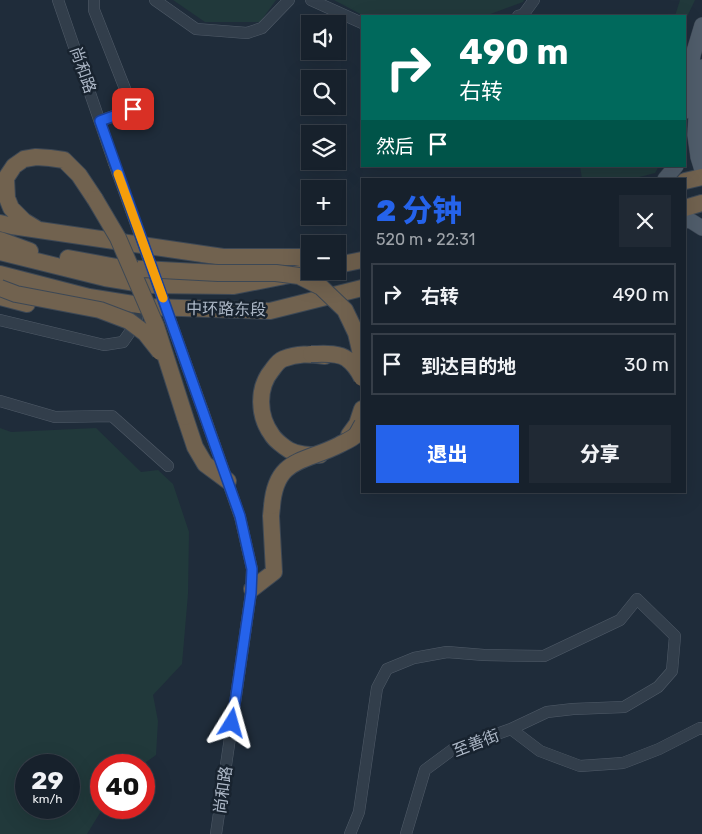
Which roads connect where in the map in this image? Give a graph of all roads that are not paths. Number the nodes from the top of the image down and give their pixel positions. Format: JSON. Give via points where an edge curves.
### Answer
{"nodes":[{"id":1,"x":58,"y":0,"type":"edge"},
{"id":2,"x":94,"y":0,"type":"edge"},
{"id":3,"x":155,"y":0,"type":"edge"},
{"id":4,"x":289,"y":0,"type":"edge"},
{"id":5,"x":311,"y":0,"type":"edge"},
{"id":6,"x":534,"y":0,"type":"edge"},
{"id":7,"x":523,"y":15,"type":"edge"},
{"id":8,"x":361,"y":23,"type":"edge"},
{"id":9,"x":702,"y":25,"type":"edge"},
{"id":10,"x":702,"y":67,"type":"edge"},
{"id":11,"x":686,"y":104,"type":"edge"},
{"id":12,"x":100,"y":121,"type":"junction"},
{"id":13,"x":675,"y":167,"type":"edge"},
{"id":14,"x":702,"y":170,"type":"edge"},
{"id":15,"x":702,"y":177,"type":"edge"},
{"id":16,"x":666,"y":178,"type":"edge"},
{"id":17,"x":686,"y":181,"type":"edge"},
{"id":18,"x":702,"y":203,"type":"edge"},
{"id":19,"x":686,"y":208,"type":"edge"},
{"id":20,"x":686,"y":220,"type":"edge"},
{"id":21,"x":0,"y":223,"type":"edge"},
{"id":22,"x":702,"y":228,"type":"edge"},
{"id":23,"x":42,"y":231,"type":"junction"},
{"id":24,"x":0,"y":240,"type":"edge"},
{"id":25,"x":22,"y":248,"type":"junction"},
{"id":26,"x":0,"y":252,"type":"edge"},
{"id":27,"x":301,"y":257,"type":"edge"},
{"id":28,"x":346,"y":258,"type":"edge"},
{"id":29,"x":361,"y":259,"type":"edge"},
{"id":30,"x":361,"y":259,"type":"edge"},
{"id":31,"x":346,"y":263,"type":"edge"},
{"id":32,"x":301,"y":273,"type":"edge"},
{"id":33,"x":0,"y":274,"type":"edge"},
{"id":34,"x":105,"y":278,"type":"junction"},
{"id":35,"x":0,"y":288,"type":"edge"},
{"id":36,"x":361,"y":288,"type":"edge"},
{"id":37,"x":0,"y":297,"type":"edge"},
{"id":38,"x":270,"y":311,"type":"junction"},
{"id":39,"x":137,"y":317,"type":"junction"},
{"id":40,"x":0,"y":320,"type":"edge"},
{"id":41,"x":361,"y":355,"type":"edge"},
{"id":42,"x":168,"y":364,"type":"junction"},
{"id":43,"x":361,"y":376,"type":"edge"},
{"id":44,"x":361,"y":379,"type":"edge"},
{"id":45,"x":0,"y":401,"type":"edge"},
{"id":46,"x":361,"y":412,"type":"edge"},
{"id":47,"x":361,"y":427,"type":"edge"},
{"id":48,"x":361,"y":431,"type":"edge"},
{"id":49,"x":168,"y":466,"type":"dead end"},
{"id":50,"x":228,"y":481,"type":"junction"},
{"id":51,"x":252,"y":589,"type":"junction"},
{"id":52,"x":511,"y":729,"type":"junction"},
{"id":53,"x":702,"y":729,"type":"edge"},
{"id":54,"x":216,"y":834,"type":"edge"},
{"id":55,"x":350,"y":834,"type":"edge"},
{"id":56,"x":406,"y":834,"type":"edge"}],
"edges":[{"from":1,"to":12,"type":"street","name":"尚和路"},
{"from":2,"to":12,"type":"street","via":[[94,10],[133,109]]},
{"from":3,"to":4,"type":"street","via":[[196,29],[247,33],[262,28]]},
{"from":5,"to":8,"type":"street"},
{"from":6,"to":7,"type":"street"},
{"from":9,"to":11,"type":"main road","via":[[693,55]]},
{"from":10,"to":14,"type":"main road","via":[[698,78],[694,135]]},
{"from":12,"to":50,"type":"street","name":"尚和路","bridge":true},
{"from":13,"to":16,"type":"main road"},
{"from":15,"to":17,"type":"highway"},
{"from":18,"to":19,"type":"highway"},
{"from":20,"to":22,"type":"main road"},
{"from":21,"to":23,"type":"highway"},
{"from":23,"to":27,"type":"highway","via":[[223,258]]},
{"from":23,"to":42,"type":"highway","bridge":true,"via":[[24,221],[11,208],[6,178],[24,159],[64,160],[79,175],[118,238],[156,326]]},
{"from":24,"to":25,"type":"highway"},
{"from":25,"to":34,"type":"highway"},
{"from":25,"to":41,"type":"highway","bridge":true,"via":[[122,268],[299,276],[321,287],[345,310],[356,333]]},
{"from":26,"to":34,"type":"highway","name":"中环路东段"},
{"from":28,"to":29,"type":"highway"},
{"from":30,"to":31,"type":"highway"},
{"from":32,"to":34,"type":"highway","name":"中环路东段","via":[[234,286],[148,285]]},
{"from":33,"to":38,"type":"highway","name":"中环路东段","via":[[89,297],[152,307]]},
{"from":35,"to":42,"type":"highway","bridge":true,"via":[[100,310],[129,321],[146,333]]},
{"from":36,"to":38,"type":"highway","name":"中环路东段"},
{"from":37,"to":39,"type":"highway","via":[[68,312]]},
{"from":38,"to":39,"type":"highway","via":[[215,317]]},
{"from":39,"to":40,"type":"street","via":[[123,342],[104,345]]},
{"from":42,"to":50,"type":"highway","bridge":true,"via":[[195,447],[205,464]]},
{"from":43,"to":46,"type":"highway","bridge":true,"via":[[347,358],[328,353],[310,354],[284,368],[271,386],[267,405],[270,425],[282,439],[297,449],[310,452],[349,435]]},
{"from":44,"to":48,"type":"highway","bridge":true,"via":[[337,360],[302,353],[280,360],[267,375],[261,390],[263,417],[272,436],[290,451],[327,455],[343,449]]},
{"from":45,"to":49,"type":"street","via":[[56,417],[112,416]]},
{"from":47,"to":51,"type":"highway","bridge":true,"via":[[348,440],[294,463],[282,474],[273,491],[274,572]]},
{"from":50,"to":51,"type":"street","name":"尚和路","via":[[252,569]]},
{"from":51,"to":54,"type":"street","name":"尚和路"},
{"from":52,"to":53,"type":"street","name":"至善街","via":[[540,752],[580,766],[623,763]]},
{"from":52,"to":55,"type":"street","via":[[547,712],[624,708],[658,687],[672,671],[675,636],[637,599],[620,620],[544,656],[447,652],[414,658],[387,669],[377,688],[360,812]]},
{"from":52,"to":56,"type":"street","name":"至善街","via":[[452,750],[425,770]]}]}
